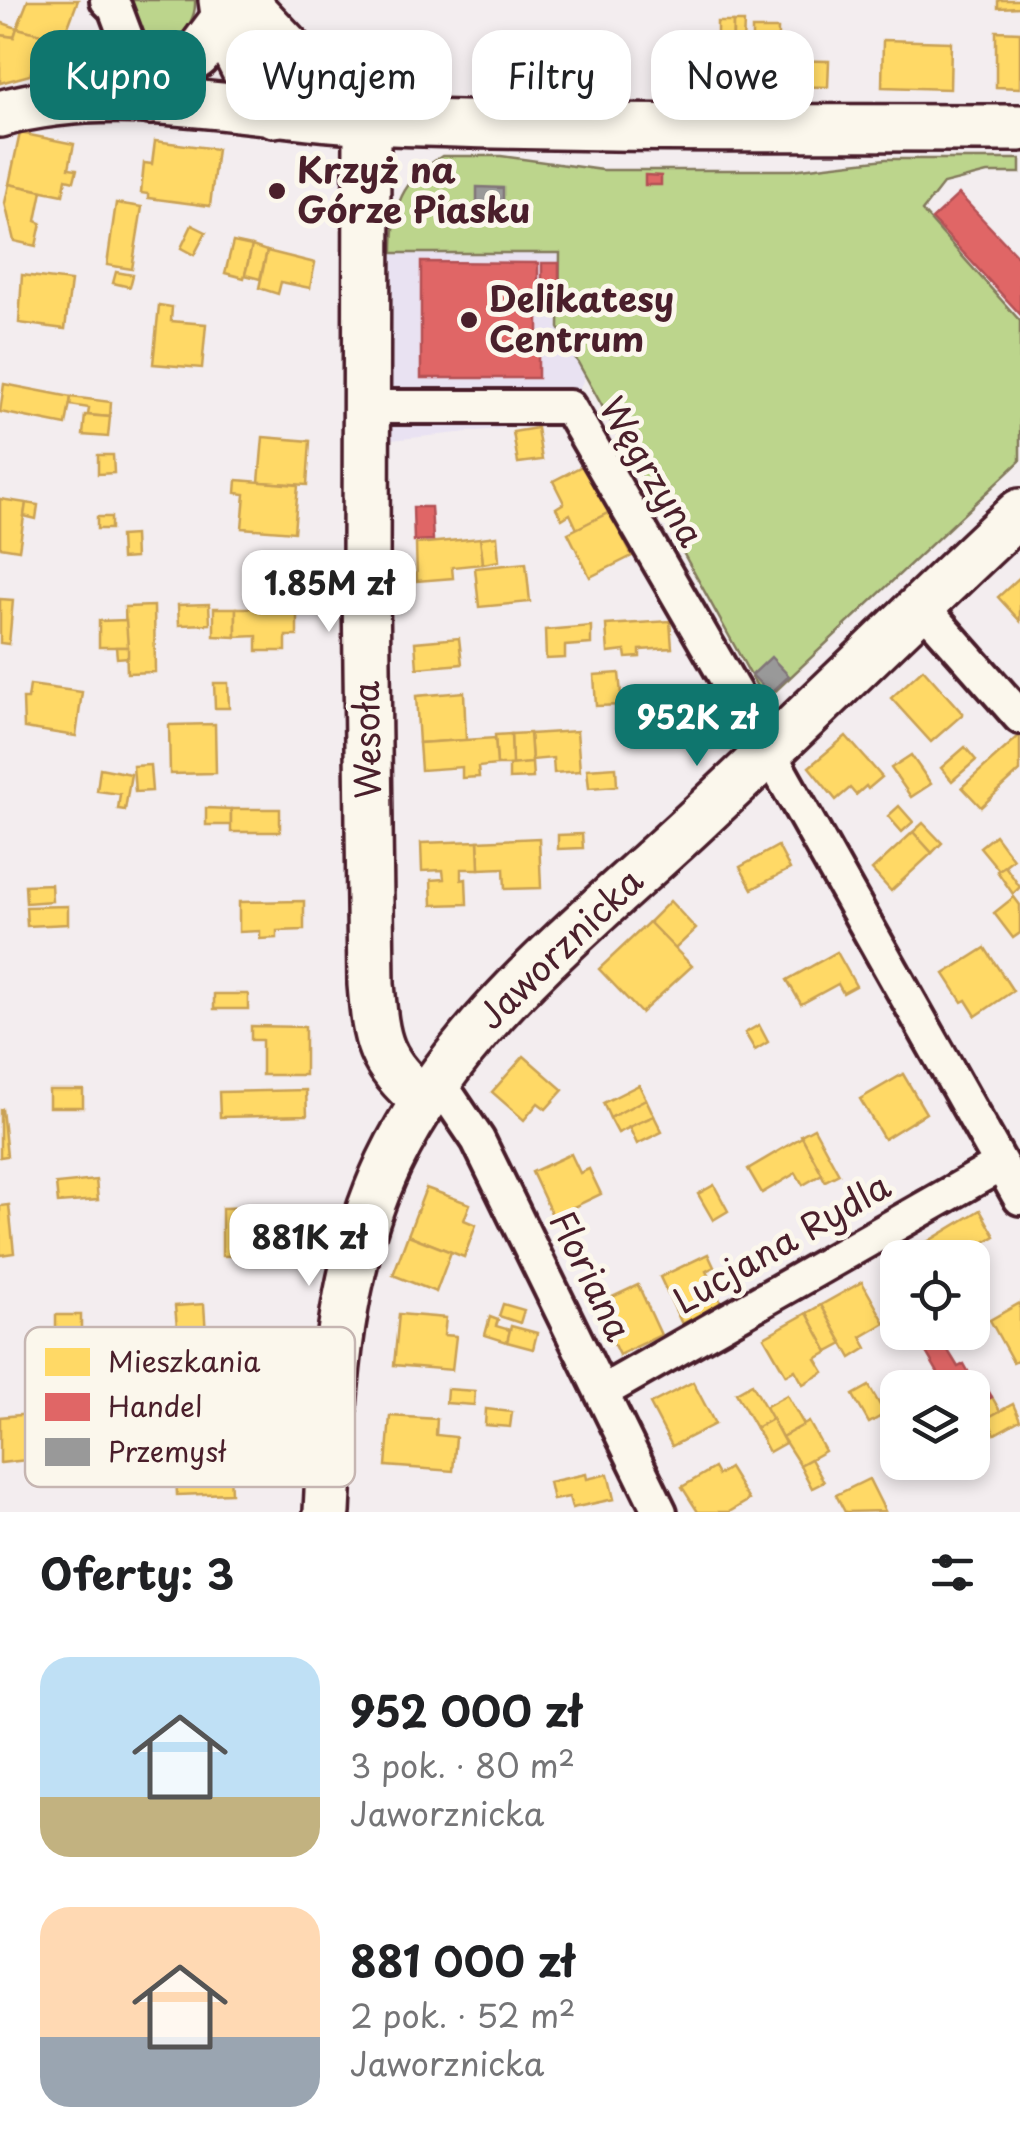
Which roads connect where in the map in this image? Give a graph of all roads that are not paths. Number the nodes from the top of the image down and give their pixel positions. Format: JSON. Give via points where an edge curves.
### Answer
{"nodes":[{"id":1,"x":107,"y":0,"type":"edge"},
{"id":2,"x":230,"y":6,"type":"edge"},
{"id":3,"x":123,"y":30,"type":"edge"},
{"id":4,"x":262,"y":30,"type":"edge"},
{"id":5,"x":206,"y":42,"type":"edge"},
{"id":6,"x":30,"y":106,"type":"edge"},
{"id":7,"x":0,"y":114,"type":"edge"},
{"id":8,"x":367,"y":120,"type":"joint"},
{"id":9,"x":1020,"y":128,"type":"edge"},
{"id":10,"x":366,"y":407,"type":"junction"},
{"id":11,"x":1020,"y":512,"type":"edge"},
{"id":12,"x":921,"y":605,"type":"junction"},
{"id":13,"x":1020,"y":716,"type":"edge"},
{"id":14,"x":768,"y":751,"type":"junction"},
{"id":15,"x":431,"y":1091,"type":"junction"},
{"id":16,"x":1000,"y":1165,"type":"junction"},
{"id":17,"x":1020,"y":1198,"type":"edge"},
{"id":18,"x":341,"y":1327,"type":"edge"},
{"id":19,"x":602,"y":1392,"type":"junction"},
{"id":20,"x":329,"y":1487,"type":"edge"},
{"id":21,"x":327,"y":1512,"type":"edge"},
{"id":22,"x":660,"y":1512,"type":"edge"}],
"edges":[{"from":1,"to":3,"type":"street"},
{"from":2,"to":4,"type":"street"},
{"from":2,"to":5,"type":"street"},
{"from":6,"to":7,"type":"street"},
{"from":8,"to":9,"type":"street"},
{"from":8,"to":10,"type":"street","name":"Wesoła"},
{"from":10,"to":14,"type":"street","name":"Węgrzyna","via":[[568,407]]},
{"from":10,"to":15,"type":"street","name":"Wesoła","via":[[374,1027],[394,1072]]},
{"from":11,"to":12,"type":"street","name":"Jaworznicka"},
{"from":12,"to":13,"type":"street"},
{"from":12,"to":14,"type":"street","name":"Jaworznicka"},
{"from":14,"to":15,"type":"street","name":"Jaworznicka","via":[[480,1026]]},
{"from":14,"to":16,"type":"street"},
{"from":15,"to":18,"type":"street","name":"Jaworznicka","via":[[383,1180]]},
{"from":15,"to":19,"type":"street","name":"Floriana","via":[[478,1140]]},
{"from":16,"to":17,"type":"street"},
{"from":16,"to":19,"type":"street","name":"Lucjana Rydla"},
{"from":19,"to":22,"type":"street","name":"Floriana"},
{"from":20,"to":21,"type":"street","name":"Jaworznicka"}]}
